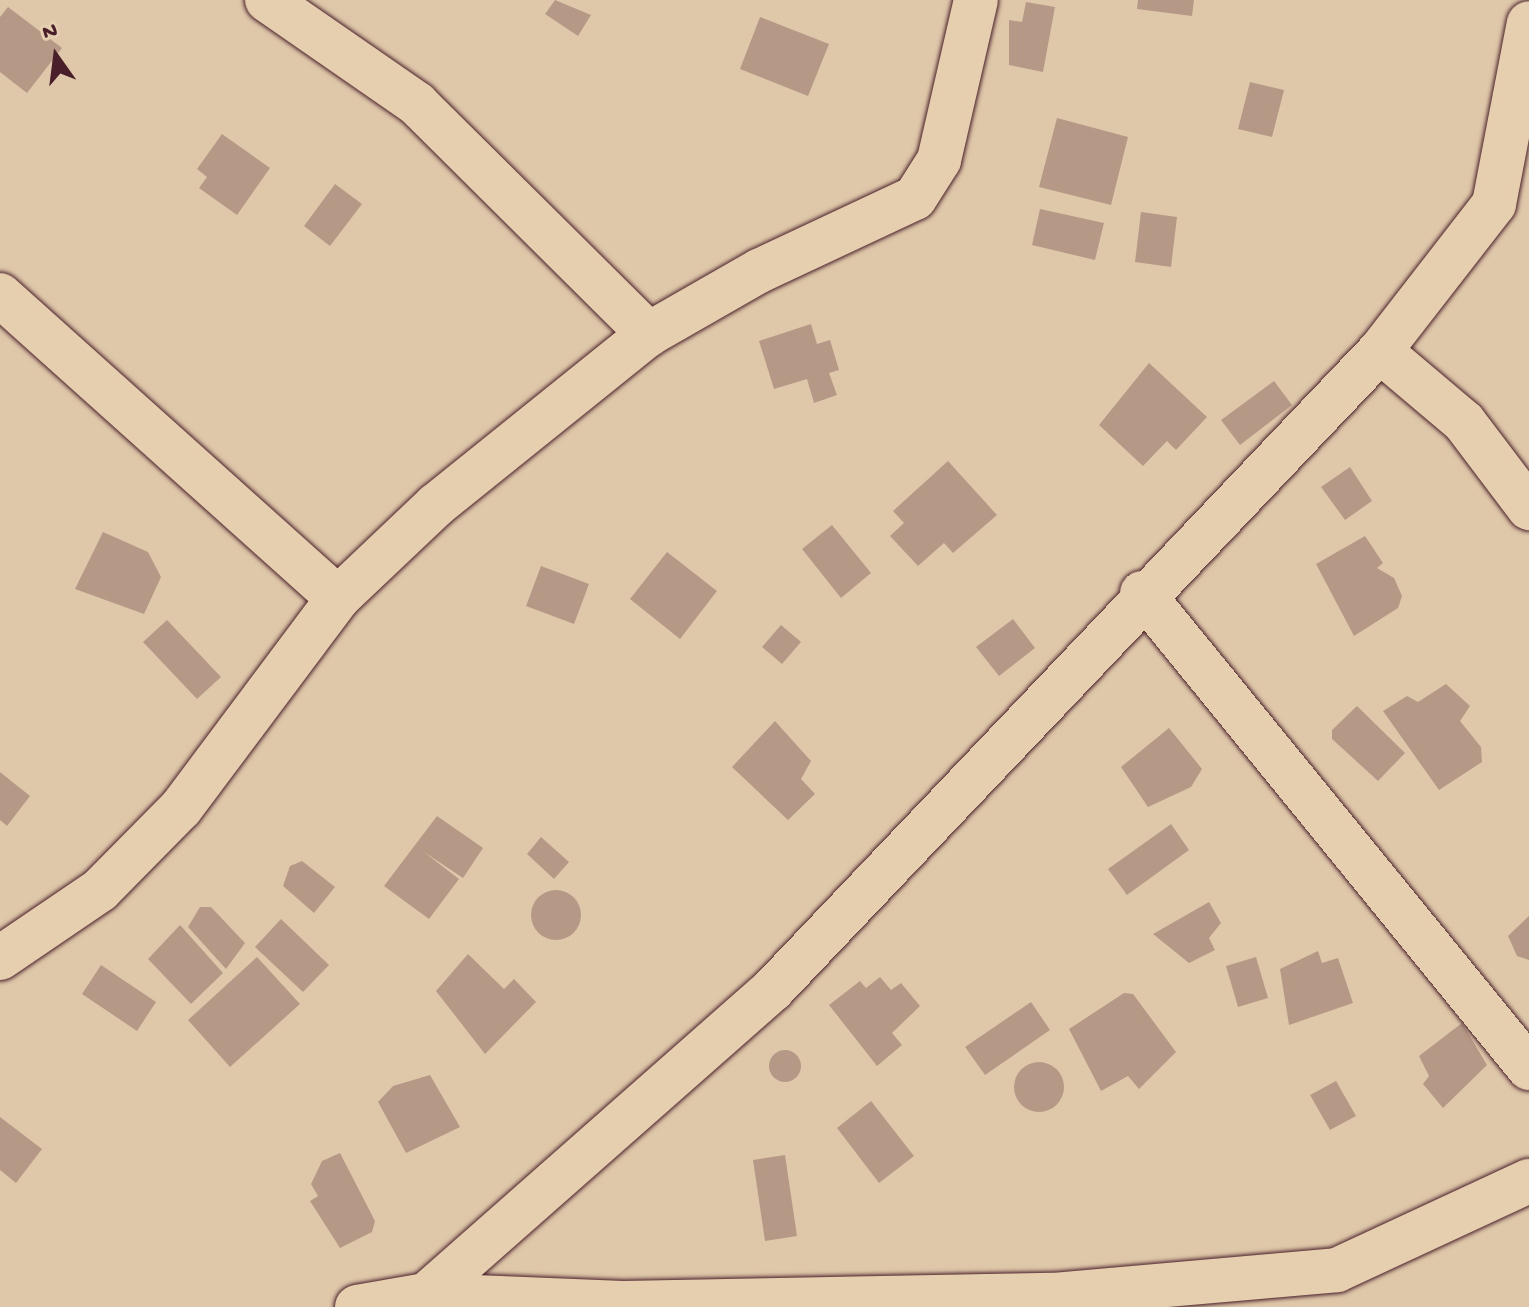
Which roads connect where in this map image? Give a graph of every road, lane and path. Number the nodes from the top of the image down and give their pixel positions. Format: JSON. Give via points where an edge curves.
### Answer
{"nodes":[{"id":1,"x":267,"y":0,"type":"edge"},
{"id":2,"x":976,"y":0,"type":"edge"},
{"id":3,"x":1529,"y":23,"type":"edge"},
{"id":4,"x":0,"y":295,"type":"edge"},
{"id":5,"x":649,"y":334,"type":"junction"},
{"id":6,"x":1380,"y":351,"type":"junction"},
{"id":7,"x":1529,"y":508,"type":"edge"},
{"id":8,"x":1142,"y":593,"type":"junction"},
{"id":9,"x":338,"y":598,"type":"junction"},
{"id":10,"x":0,"y":958,"type":"edge"},
{"id":11,"x":1529,"y":1068,"type":"edge"},
{"id":12,"x":1527,"y":1192,"type":"edge"},
{"id":13,"x":1334,"y":1288,"type":"edge"},
{"id":14,"x":426,"y":1295,"type":"junction"},
{"id":15,"x":623,"y":1305,"type":"edge"},
{"id":16,"x":357,"y":1307,"type":"edge"}],
"edges":[{"from":1,"to":5,"type":"street","via":[[417,104]]},
{"from":2,"to":5,"type":"street","via":[[939,160],[915,198],[759,271]]},
{"from":3,"to":6,"type":"street","via":[[1494,204]]},
{"from":4,"to":9,"type":"street"},
{"from":5,"to":9,"type":"street","via":[[436,505]]},
{"from":6,"to":7,"type":"street","via":[[1464,422]]},
{"from":6,"to":8,"type":"street"},
{"from":8,"to":11,"type":"street"},
{"from":8,"to":14,"type":"street","via":[[773,989]]},
{"from":9,"to":10,"type":"street","via":[[181,808],[100,890]]},
{"from":12,"to":13,"type":"street"},
{"from":13,"to":15,"type":"street"},
{"from":14,"to":15,"type":"street"},
{"from":14,"to":16,"type":"street"}]}
